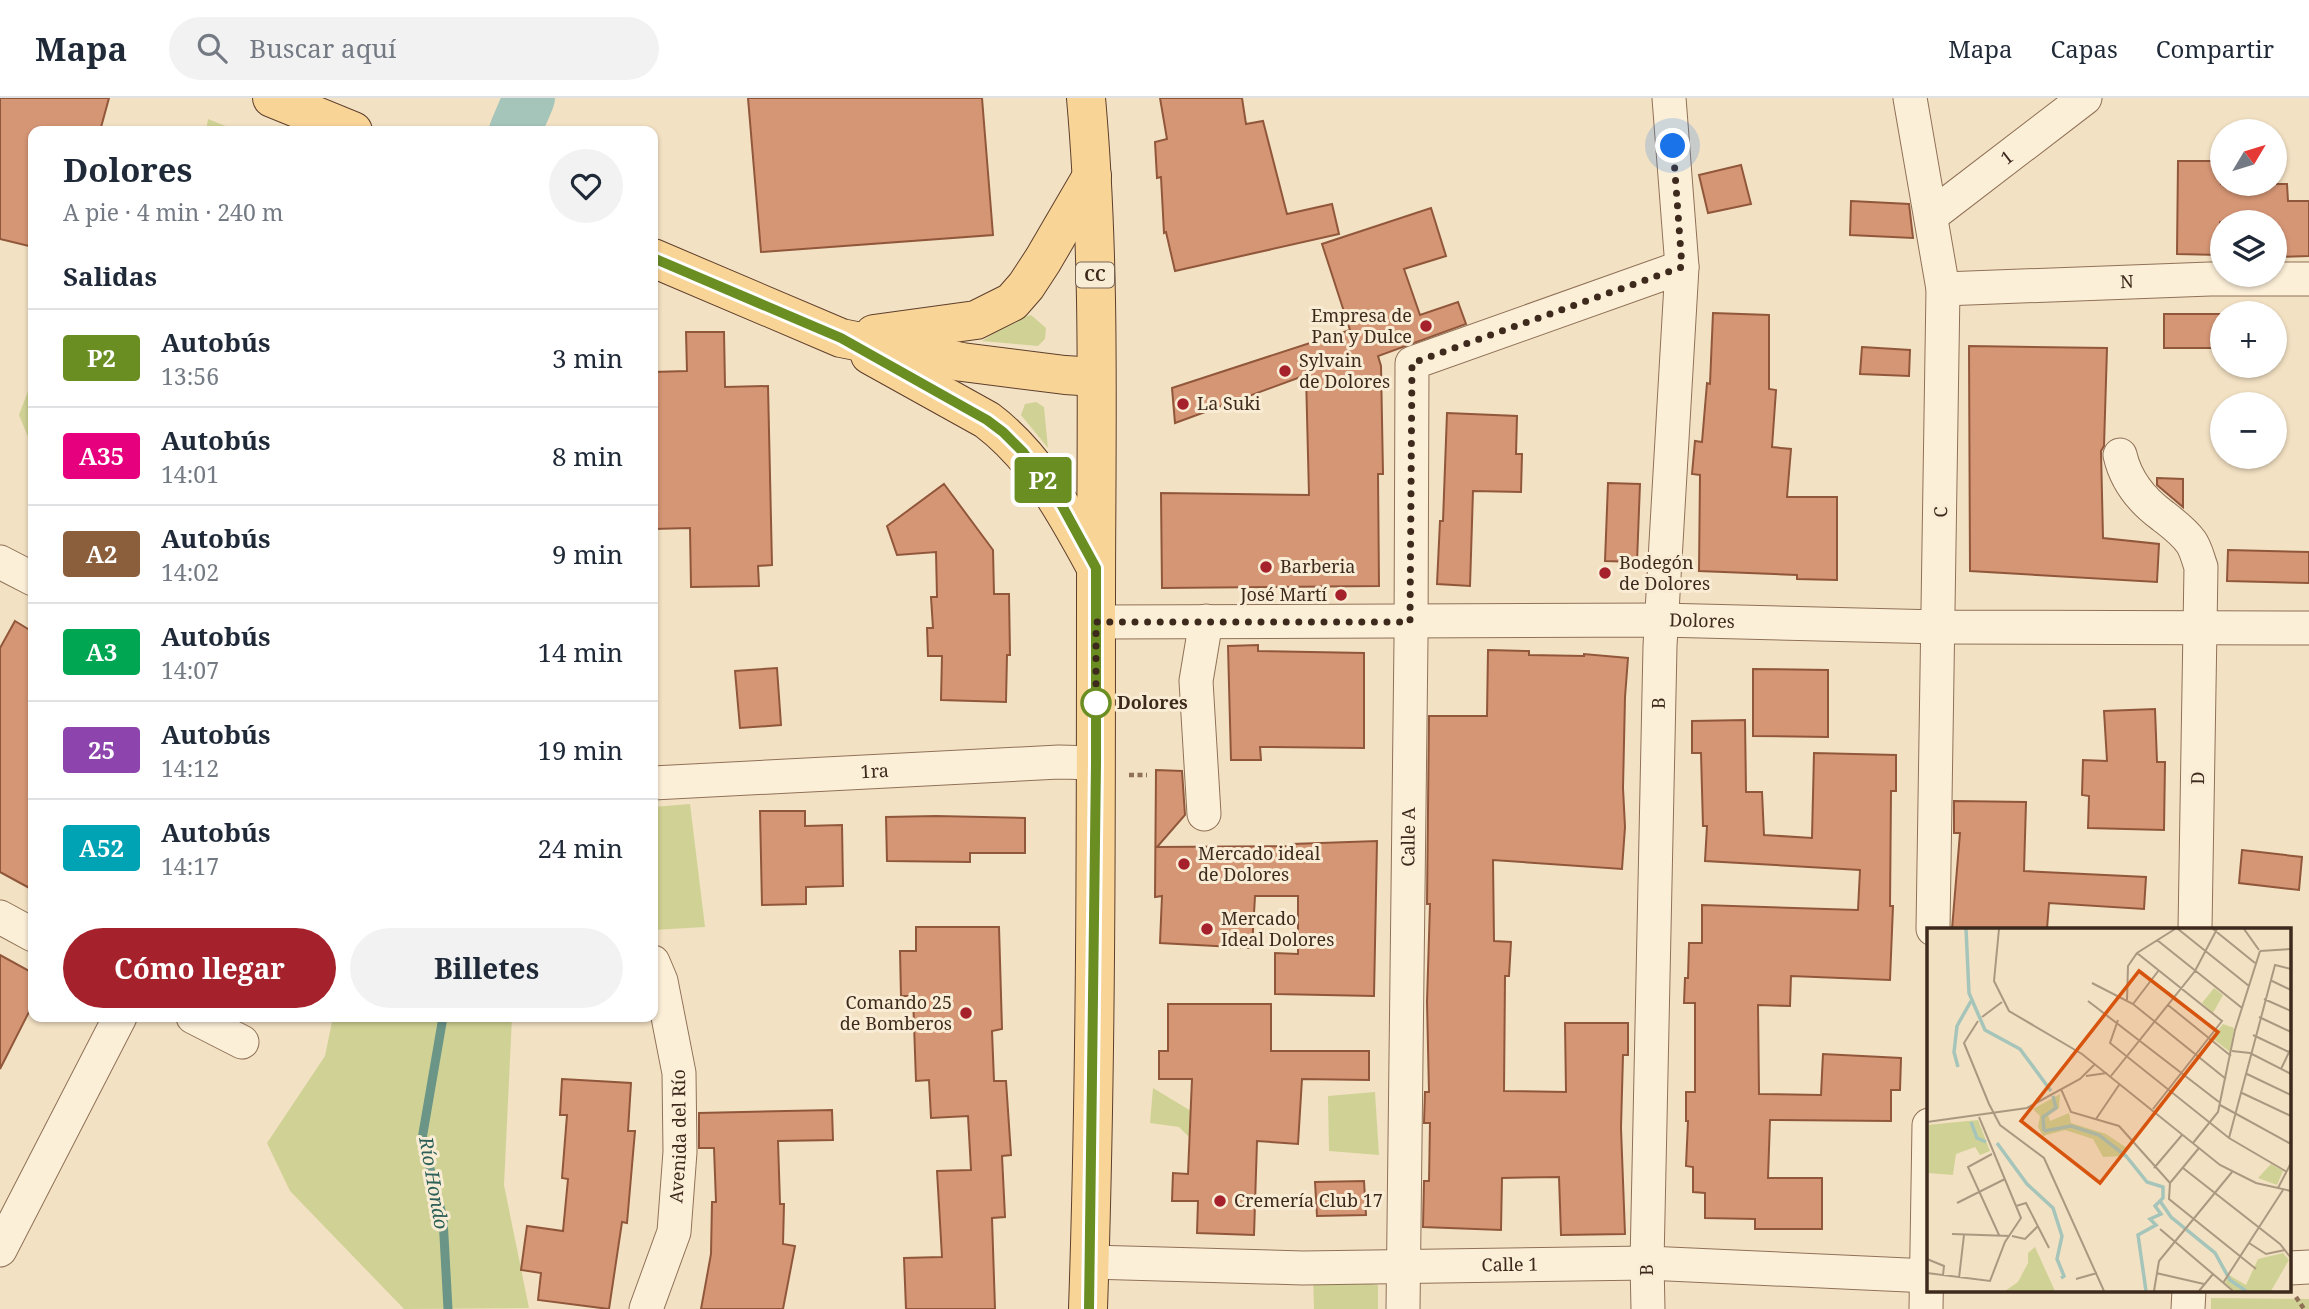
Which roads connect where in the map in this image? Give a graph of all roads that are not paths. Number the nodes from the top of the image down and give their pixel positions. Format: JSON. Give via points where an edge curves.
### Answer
{"nodes":[{"id":1,"x":272,"y":98,"type":"edge"},
{"id":2,"x":1086,"y":98,"type":"edge"},
{"id":3,"x":1669,"y":98,"type":"edge"},
{"id":4,"x":1910,"y":98,"type":"edge"},
{"id":5,"x":2085,"y":98,"type":"edge"},
{"id":6,"x":341,"y":126,"type":"edge"},
{"id":7,"x":1093,"y":174,"type":"junction"},
{"id":8,"x":1931,"y":216,"type":"junction"},
{"id":9,"x":658,"y":260,"type":"edge"},
{"id":10,"x":1682,"y":267,"type":"junction"},
{"id":11,"x":2309,"y":279,"type":"edge"},
{"id":12,"x":1943,"y":289,"type":"junction"},
{"id":13,"x":841,"y":338,"type":"junction"},
{"id":14,"x":1096,"y":377,"type":"junction"},
{"id":15,"x":2120,"y":455,"type":"dead end"},
{"id":16,"x":0,"y":562,"type":"edge"},
{"id":17,"x":1096,"y":568,"type":"junction"},
{"id":18,"x":28,"y":576,"type":"edge"},
{"id":19,"x":1661,"y":620,"type":"junction"},
{"id":20,"x":1206,"y":621,"type":"junction"},
{"id":21,"x":1096,"y":622,"type":"junction"},
{"id":22,"x":1410,"y":622,"type":"junction"},
{"id":23,"x":1940,"y":627,"type":"junction"},
{"id":24,"x":2201,"y":627,"type":"junction"},
{"id":25,"x":2309,"y":628,"type":"edge"},
{"id":26,"x":1096,"y":763,"type":"junction"},
{"id":27,"x":658,"y":783,"type":"edge"},
{"id":28,"x":1204,"y":814,"type":"dead end"},
{"id":29,"x":0,"y":917,"type":"edge"},
{"id":30,"x":1933,"y":928,"type":"edge"},
{"id":31,"x":2196,"y":928,"type":"edge"},
{"id":32,"x":28,"y":931,"type":"edge"},
{"id":33,"x":658,"y":972,"type":"edge"},
{"id":34,"x":117,"y":1022,"type":"edge"},
{"id":35,"x":203,"y":1022,"type":"edge"},
{"id":36,"x":242,"y":1042,"type":"dead end"},
{"id":37,"x":0,"y":1250,"type":"edge"},
{"id":38,"x":1090,"y":1262,"type":"junction"},
{"id":39,"x":1647,"y":1263,"type":"junction"},
{"id":40,"x":1403,"y":1267,"type":"junction"},
{"id":41,"x":1927,"y":1276,"type":"edge"},
{"id":42,"x":646,"y":1309,"type":"edge"},
{"id":43,"x":1088,"y":1309,"type":"edge"},
{"id":44,"x":1403,"y":1309,"type":"edge"},
{"id":45,"x":1648,"y":1309,"type":"edge"}],
"edges":[{"from":1,"to":6,"type":"main road"},
{"from":2,"to":7,"type":"main road","number":"CC"},
{"from":3,"to":10,"type":"street","name":"B"},
{"from":4,"to":8,"type":"street","name":"C"},
{"from":5,"to":8,"type":"street","name":"1"},
{"from":7,"to":13,"type":"main road","via":[[1038,268],[1012,302],[976,320]]},
{"from":7,"to":14,"type":"main road","number":"CC"},
{"from":8,"to":12,"type":"street","name":"C"},
{"from":9,"to":13,"type":"main road"},
{"from":10,"to":19,"type":"street","name":"B"},
{"from":10,"to":22,"type":"street","name":"Calle A","via":[[1412,363]]},
{"from":11,"to":12,"type":"street","name":"N"},
{"from":12,"to":23,"type":"street","name":"C"},
{"from":13,"to":14,"type":"main road","via":[[962,362]]},
{"from":13,"to":17,"type":"main road","via":[[1003,432],[1060,502]]},
{"from":14,"to":17,"type":"main road","number":"CC"},
{"from":15,"to":24,"type":"street","name":"D","via":[[2136,492],[2192,544],[2201,567]]},
{"from":16,"to":18,"type":"street"},
{"from":17,"to":21,"type":"main road","number":"CC"},
{"from":19,"to":22,"type":"street","name":"Dolores"},
{"from":19,"to":23,"type":"street","name":"Dolores"},
{"from":19,"to":39,"type":"street","name":"B"},
{"from":20,"to":21,"type":"street","name":"Dolores"},
{"from":20,"to":22,"type":"street","name":"Dolores"},
{"from":20,"to":28,"type":"street","via":[[1196,681]]},
{"from":21,"to":26,"type":"main road","number":"CC"},
{"from":22,"to":40,"type":"street","name":"Calle A"},
{"from":23,"to":24,"type":"street","name":"Dolores"},
{"from":23,"to":30,"type":"street","name":"C"},
{"from":24,"to":25,"type":"street","name":"Dolores"},
{"from":24,"to":31,"type":"street","name":"D"},
{"from":26,"to":27,"type":"street","name":"1ra"},
{"from":26,"to":38,"type":"main road","number":"CC"},
{"from":29,"to":32,"type":"street"},
{"from":33,"to":42,"type":"street","name":"Avenida del Río","via":[[679,1073],[680,1152],[674,1232]]},
{"from":34,"to":37,"type":"street"},
{"from":35,"to":36,"type":"street"},
{"from":38,"to":40,"type":"street","name":"Calle 1"},
{"from":38,"to":43,"type":"main road","number":"CC"},
{"from":39,"to":40,"type":"street","name":"Calle 1"},
{"from":39,"to":41,"type":"street","name":"Calle 1"},
{"from":39,"to":45,"type":"street","name":"B"},
{"from":40,"to":44,"type":"street","name":"Calle A"}]}
